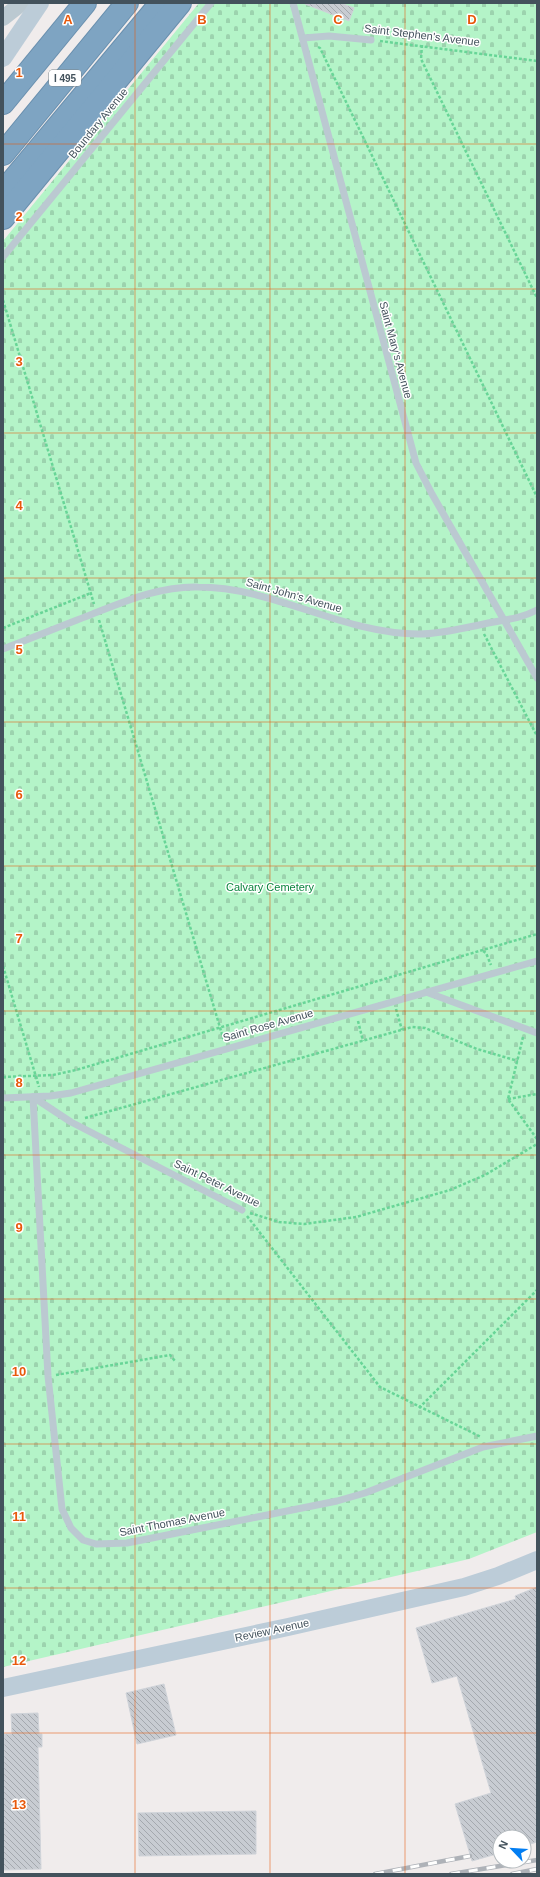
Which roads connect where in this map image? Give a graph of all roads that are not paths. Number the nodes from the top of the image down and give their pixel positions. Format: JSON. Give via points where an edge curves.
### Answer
{"nodes":[{"id":1,"x":22,"y":3,"type":"edge"},
{"id":2,"x":40,"y":3,"type":"edge"},
{"id":3,"x":85,"y":3,"type":"edge"},
{"id":4,"x":127,"y":3,"type":"edge"},
{"id":5,"x":161,"y":3,"type":"edge"},
{"id":6,"x":180,"y":3,"type":"edge"},
{"id":7,"x":211,"y":3,"type":"edge"},
{"id":8,"x":293,"y":3,"type":"edge"},
{"id":9,"x":3,"y":18,"type":"edge"},
{"id":10,"x":304,"y":38,"type":"junction"},
{"id":11,"x":371,"y":40,"type":"road end"},
{"id":12,"x":3,"y":58,"type":"edge"},
{"id":13,"x":3,"y":103,"type":"edge"},
{"id":14,"x":3,"y":154,"type":"edge"},
{"id":15,"x":3,"y":192,"type":"edge"},
{"id":16,"x":3,"y":218,"type":"edge"},
{"id":17,"x":3,"y":257,"type":"edge"},
{"id":18,"x":537,"y":610,"type":"edge"},
{"id":19,"x":505,"y":620,"type":"junction"},
{"id":20,"x":3,"y":649,"type":"edge"},
{"id":21,"x":537,"y":678,"type":"edge"},
{"id":22,"x":537,"y":961,"type":"edge"},
{"id":23,"x":426,"y":992,"type":"junction"},
{"id":24,"x":537,"y":1032,"type":"edge"},
{"id":25,"x":33,"y":1097,"type":"junction"},
{"id":26,"x":3,"y":1098,"type":"edge"},
{"id":27,"x":242,"y":1210,"type":"road end"},
{"id":28,"x":537,"y":1436,"type":"edge"},
{"id":29,"x":537,"y":1560,"type":"edge"},
{"id":30,"x":3,"y":1688,"type":"edge"}],
"edges":[{"from":1,"to":9,"type":"street"},
{"from":2,"to":12,"type":"main road"},
{"from":3,"to":13,"type":"highway","number":"I 495"},
{"from":4,"to":14,"type":"highway","number":"I 495"},
{"from":5,"to":15,"type":"highway"},
{"from":6,"to":16,"type":"highway"},
{"from":7,"to":17,"type":"lane","name":"Boundary Avenue"},
{"from":8,"to":10,"type":"lane","name":"Saint Mary's Avenue"},
{"from":10,"to":11,"type":"lane","name":"Saint Stephen's Avenue","via":[[329,36]]},
{"from":10,"to":19,"type":"lane","name":"Saint Mary's Avenue","via":[[414,456],[432,494]]},
{"from":18,"to":19,"type":"lane","name":"Saint John's Avenue","via":[[519,618]]},
{"from":19,"to":20,"type":"lane","name":"Saint John's Avenue","via":[[444,633],[388,631],[348,622],[265,596],[215,587],[169,588],[142,595]]},
{"from":19,"to":21,"type":"lane","name":"Saint Mary's Avenue"},
{"from":22,"to":23,"type":"lane","name":"Saint Rose Avenue"},
{"from":23,"to":24,"type":"lane"},
{"from":23,"to":25,"type":"lane","name":"Saint Rose Avenue","via":[[70,1092]]},
{"from":25,"to":26,"type":"lane","name":"Saint Rose Avenue"},
{"from":25,"to":27,"type":"lane","name":"Saint Peter Avenue","via":[[71,1122]]},
{"from":25,"to":28,"type":"lane","name":"Saint Thomas Avenue","via":[[48,1376],[62,1509],[67,1522],[83,1540],[96,1544],[143,1540],[337,1501],[365,1493],[483,1447]]},
{"from":29,"to":30,"type":"main road","name":"Review Avenue","via":[[464,1587]]}]}
